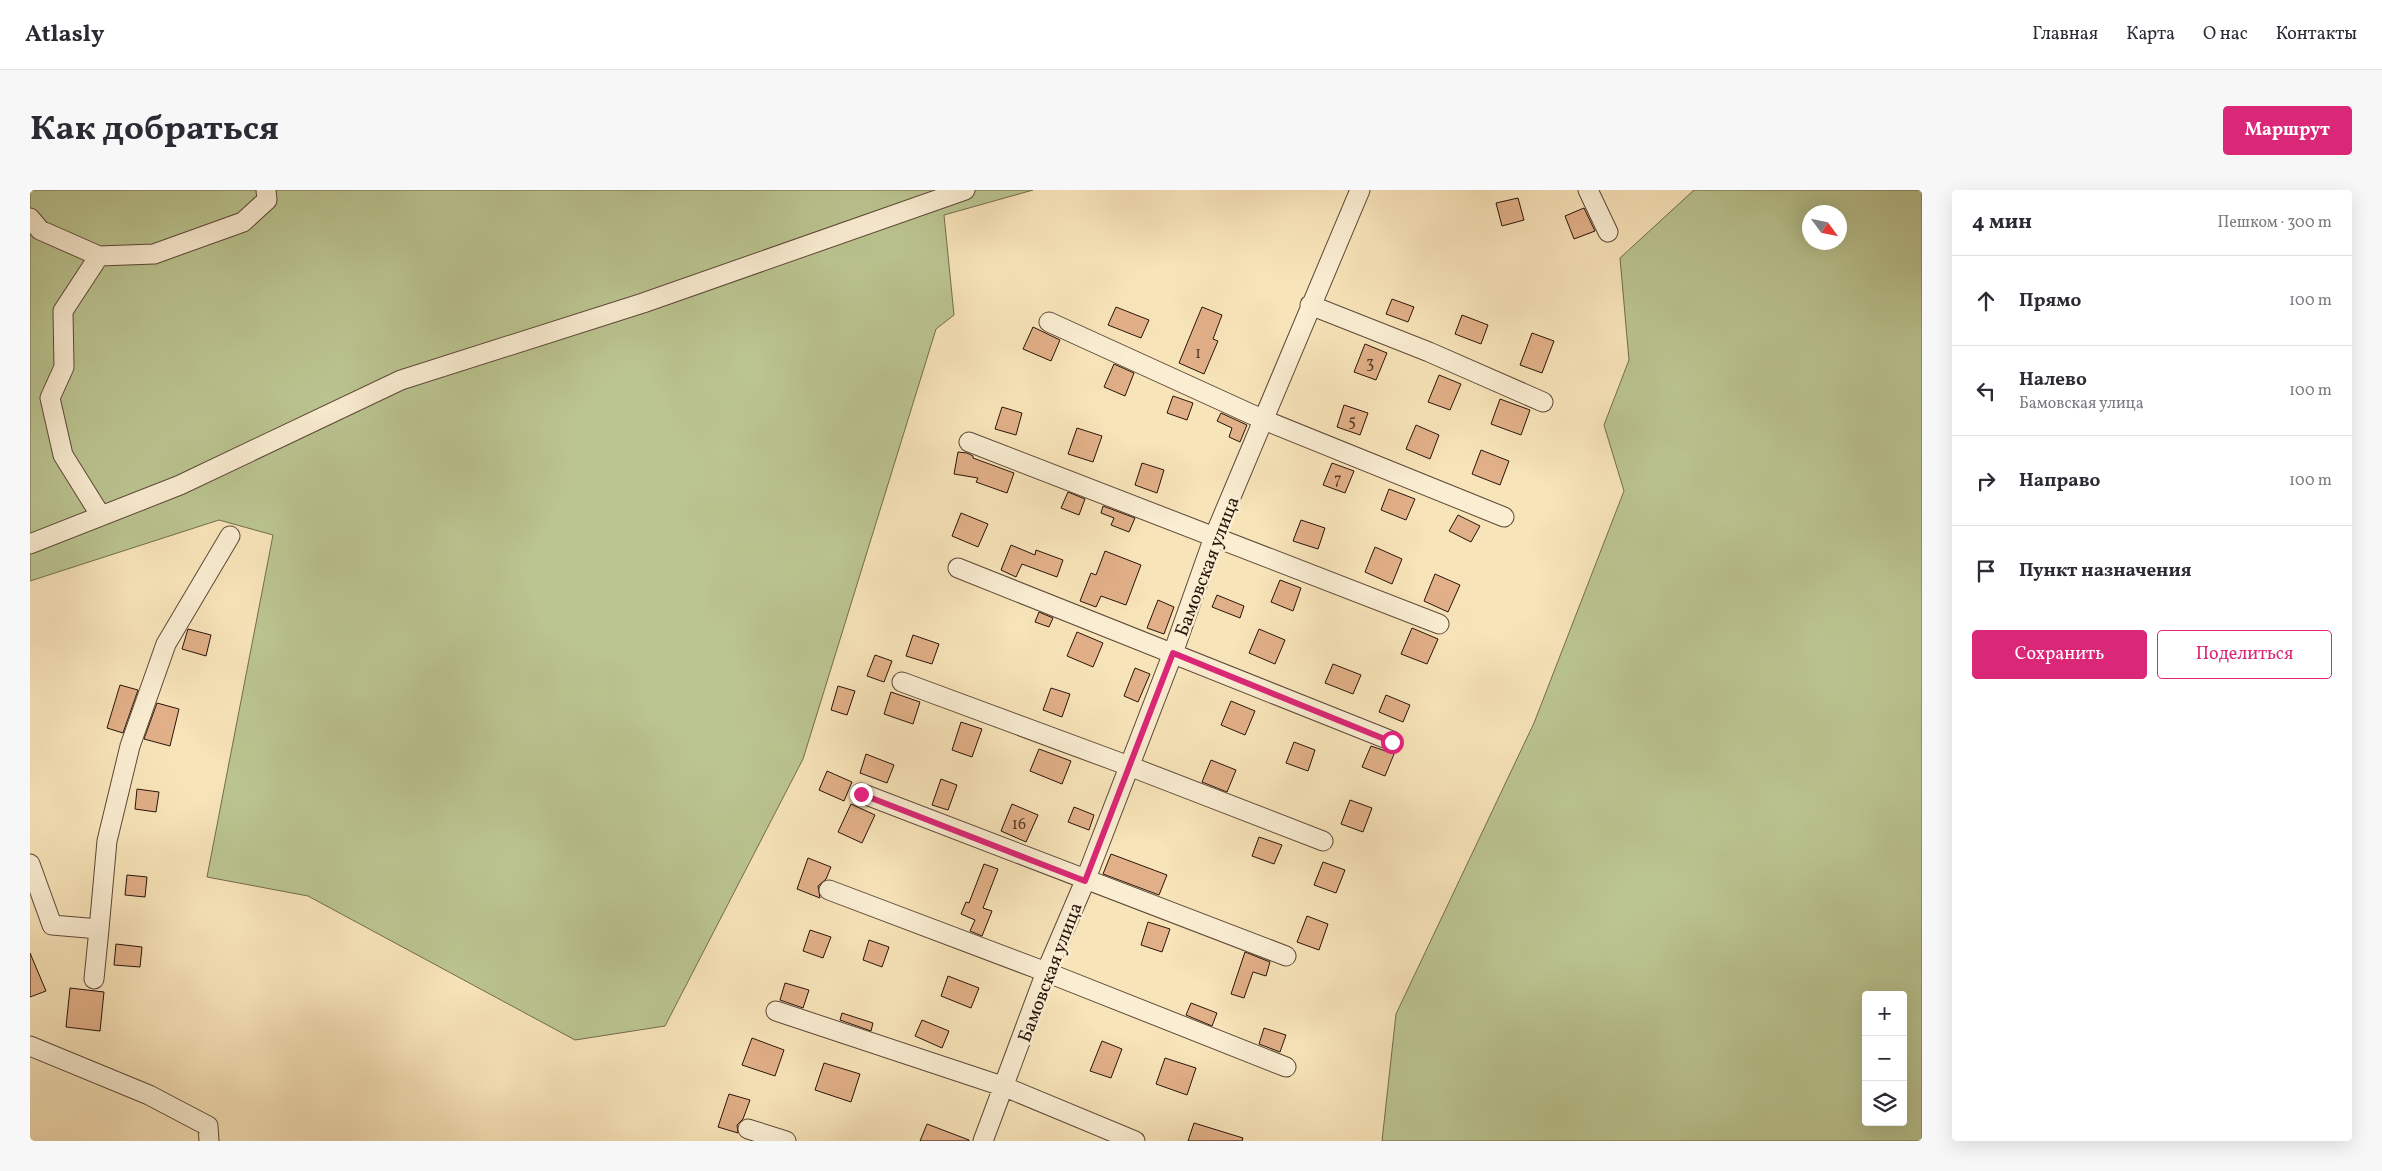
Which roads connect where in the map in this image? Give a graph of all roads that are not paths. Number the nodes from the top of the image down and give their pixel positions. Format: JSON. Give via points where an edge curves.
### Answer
{"nodes":[{"id":1,"x":266,"y":190,"type":"edge"},
{"id":2,"x":965,"y":190,"type":"edge"},
{"id":3,"x":1360,"y":190,"type":"edge"},
{"id":4,"x":1588,"y":190,"type":"edge"},
{"id":5,"x":30,"y":218,"type":"edge"},
{"id":6,"x":1608,"y":232,"type":"dead end"},
{"id":7,"x":99,"y":256,"type":"junction"},
{"id":8,"x":1310,"y":305,"type":"junction"},
{"id":9,"x":1049,"y":322,"type":"dead end"},
{"id":10,"x":1543,"y":402,"type":"dead end"},
{"id":11,"x":1264,"y":420,"type":"junction"},
{"id":12,"x":969,"y":442,"type":"dead end"},
{"id":13,"x":101,"y":516,"type":"junction"},
{"id":14,"x":1504,"y":517,"type":"dead end"},
{"id":15,"x":230,"y":536,"type":"dead end"},
{"id":16,"x":1214,"y":537,"type":"junction"},
{"id":17,"x":30,"y":544,"type":"edge"},
{"id":18,"x":958,"y":568,"type":"dead end"},
{"id":19,"x":1439,"y":624,"type":"dead end"},
{"id":20,"x":1173,"y":653,"type":"junction"},
{"id":21,"x":902,"y":682,"type":"dead end"},
{"id":22,"x":1392,"y":742,"type":"dead end"},
{"id":23,"x":1129,"y":766,"type":"junction"},
{"id":24,"x":861,"y":794,"type":"dead end"},
{"id":25,"x":1323,"y":841,"type":"dead end"},
{"id":26,"x":30,"y":864,"type":"edge"},
{"id":27,"x":1085,"y":881,"type":"junction"},
{"id":28,"x":829,"y":890,"type":"dead end"},
{"id":29,"x":99,"y":929,"type":"junction"},
{"id":30,"x":1286,"y":956,"type":"dead end"},
{"id":31,"x":1046,"y":972,"type":"junction"},
{"id":32,"x":94,"y":979,"type":"dead end"},
{"id":33,"x":776,"y":1011,"type":"dead end"},
{"id":34,"x":30,"y":1046,"type":"edge"},
{"id":35,"x":1286,"y":1067,"type":"dead end"},
{"id":36,"x":1005,"y":1087,"type":"junction"},
{"id":37,"x":748,"y":1129,"type":"dead end"},
{"id":38,"x":209,"y":1141,"type":"edge"},
{"id":39,"x":786,"y":1141,"type":"edge"},
{"id":40,"x":983,"y":1141,"type":"edge"},
{"id":41,"x":1135,"y":1141,"type":"edge"}],
"edges":[{"from":1,"to":7,"type":"street","via":[[266,200],[242,222],[154,254]]},
{"from":2,"to":13,"type":"street","via":[[642,303],[401,380],[180,485]]},
{"from":3,"to":8,"type":"street","name":"Бамовская улица"},
{"from":4,"to":6,"type":"street"},
{"from":5,"to":7,"type":"street","via":[[40,230]]},
{"from":7,"to":13,"type":"street","via":[[63,311],[64,367],[50,398],[63,455]]},
{"from":8,"to":10,"type":"street"},
{"from":8,"to":11,"type":"street","name":"Бамовская улица"},
{"from":9,"to":11,"type":"street"},
{"from":11,"to":14,"type":"street"},
{"from":11,"to":16,"type":"street","name":"Бамовская улица"},
{"from":12,"to":16,"type":"street"},
{"from":13,"to":17,"type":"street"},
{"from":15,"to":29,"type":"street","via":[[166,644],[130,746],[107,841]]},
{"from":16,"to":19,"type":"street"},
{"from":16,"to":20,"type":"street","name":"Бамовская улица"},
{"from":18,"to":20,"type":"street"},
{"from":20,"to":22,"type":"street"},
{"from":20,"to":23,"type":"street","name":"Бамовская улица"},
{"from":21,"to":23,"type":"street"},
{"from":23,"to":25,"type":"street"},
{"from":23,"to":27,"type":"street","name":"Бамовская улица"},
{"from":24,"to":27,"type":"street"},
{"from":26,"to":29,"type":"street","via":[[52,925]]},
{"from":27,"to":30,"type":"street"},
{"from":27,"to":31,"type":"street","name":"Бамовская улица"},
{"from":28,"to":31,"type":"street"},
{"from":29,"to":32,"type":"street"},
{"from":31,"to":35,"type":"street"},
{"from":31,"to":36,"type":"street","name":"Бамовская улица"},
{"from":33,"to":36,"type":"street"},
{"from":34,"to":38,"type":"street","via":[[149,1095],[208,1126]]},
{"from":36,"to":40,"type":"street","name":"Бамовская улица"},
{"from":36,"to":41,"type":"street"},
{"from":37,"to":39,"type":"street"}]}
